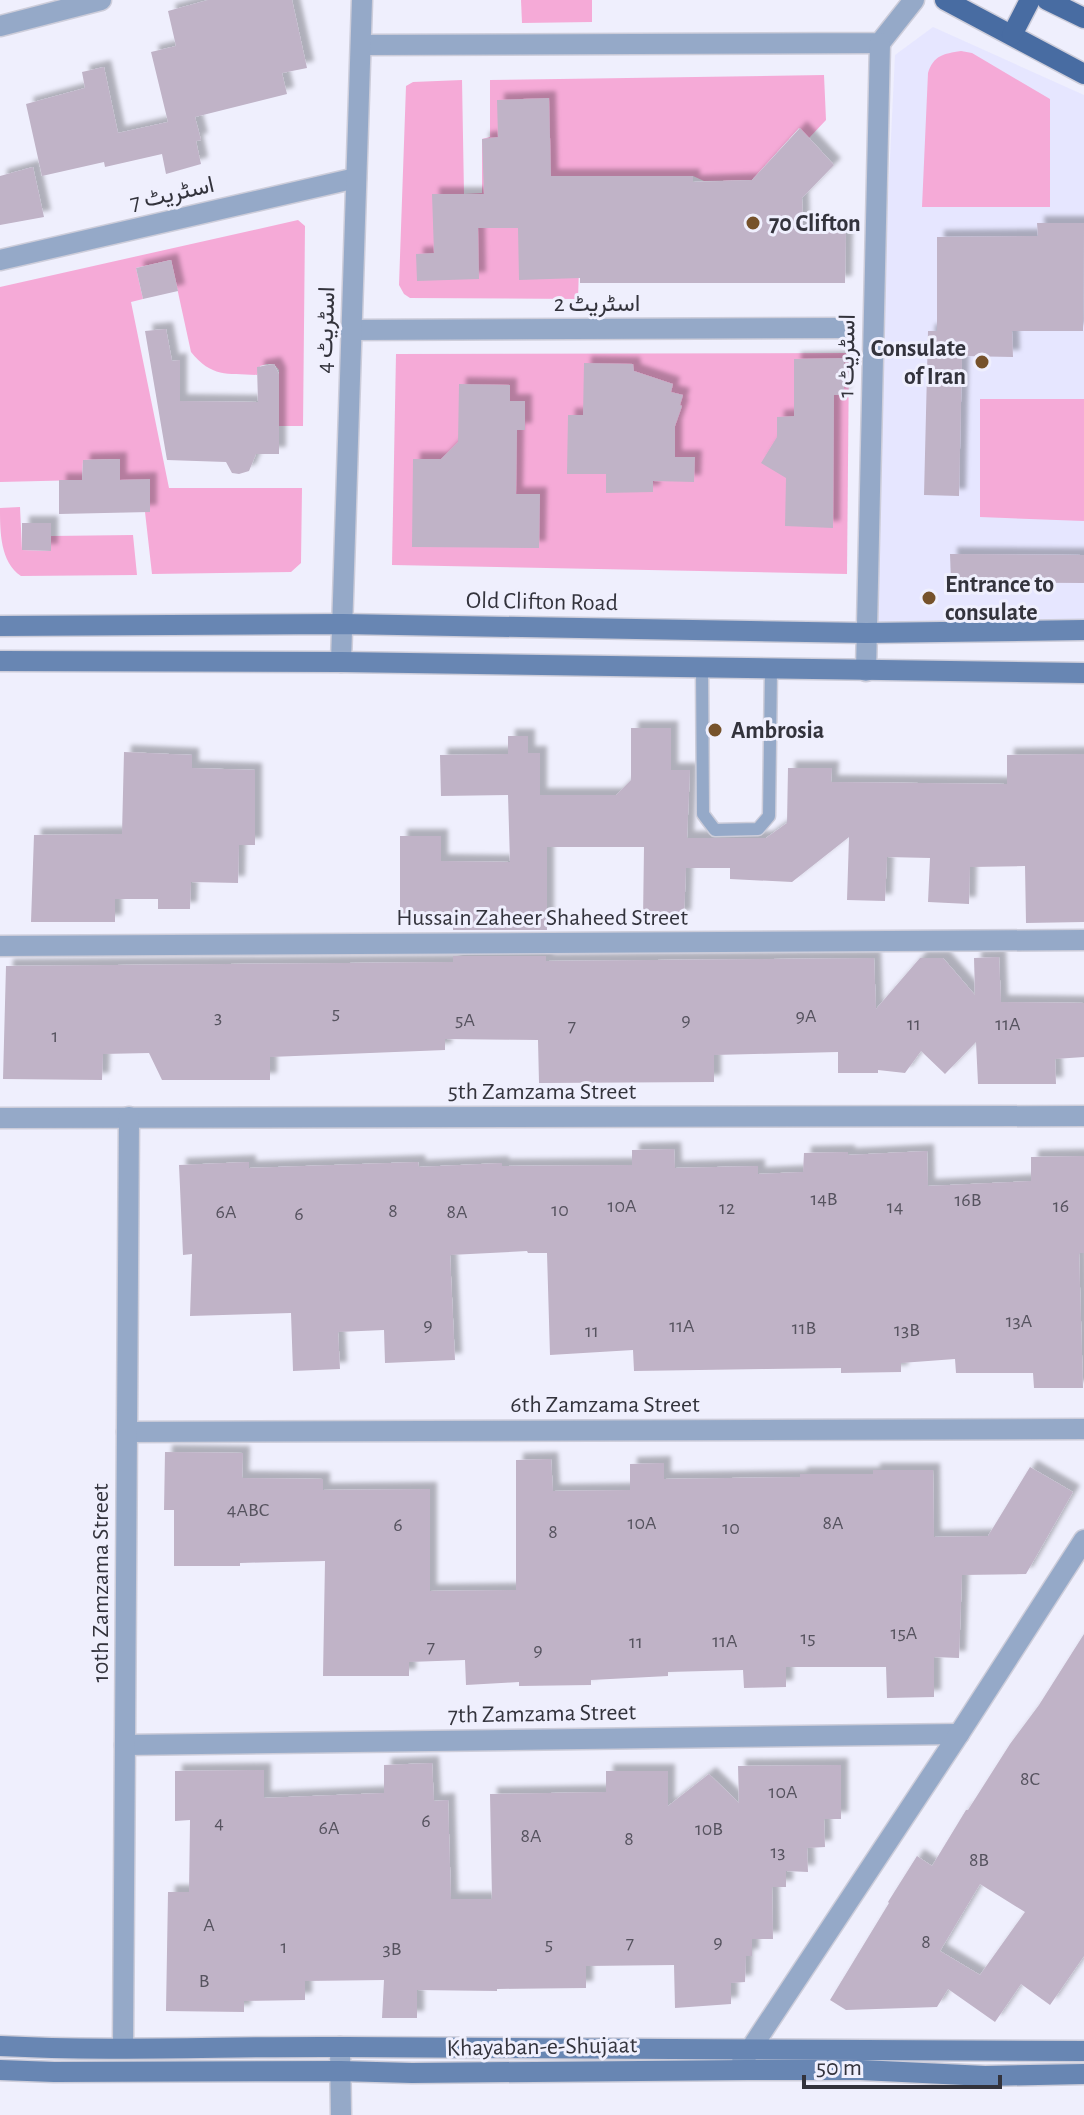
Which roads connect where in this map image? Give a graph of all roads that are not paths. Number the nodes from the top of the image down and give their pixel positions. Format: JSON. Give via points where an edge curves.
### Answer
{"nodes":[{"id":1,"x":101,"y":0,"type":"edge"},
{"id":2,"x":362,"y":0,"type":"edge"},
{"id":3,"x":914,"y":0,"type":"edge"},
{"id":4,"x":945,"y":0,"type":"edge"},
{"id":5,"x":1030,"y":0,"type":"edge"},
{"id":6,"x":1047,"y":0,"type":"edge"},
{"id":7,"x":1084,"y":18,"type":"edge"},
{"id":8,"x":0,"y":26,"type":"edge"},
{"id":9,"x":1012,"y":35,"type":"junction"},
{"id":10,"x":880,"y":43,"type":"junction"},
{"id":11,"x":362,"y":45,"type":"junction"},
{"id":12,"x":1084,"y":74,"type":"edge"},
{"id":13,"x":356,"y":178,"type":"junction"},
{"id":14,"x":0,"y":260,"type":"edge"},
{"id":15,"x":843,"y":328,"type":"dead end"},
{"id":16,"x":350,"y":330,"type":"junction"},
{"id":17,"x":342,"y":624,"type":"junction"},
{"id":18,"x":0,"y":626,"type":"edge"},
{"id":19,"x":1084,"y":630,"type":"edge"},
{"id":20,"x":866,"y":633,"type":"junction"},
{"id":21,"x":0,"y":661,"type":"edge"},
{"id":22,"x":341,"y":662,"type":"junction"},
{"id":23,"x":702,"y":668,"type":"junction"},
{"id":24,"x":771,"y":669,"type":"junction"},
{"id":25,"x":866,"y":671,"type":"junction"},
{"id":26,"x":1084,"y":673,"type":"edge"},
{"id":27,"x":1084,"y":940,"type":"edge"},
{"id":28,"x":0,"y":946,"type":"edge"},
{"id":29,"x":1084,"y":1116,"type":"edge"},
{"id":30,"x":129,"y":1117,"type":"junction"},
{"id":31,"x":0,"y":1118,"type":"edge"},
{"id":32,"x":1084,"y":1429,"type":"edge"},
{"id":33,"x":127,"y":1432,"type":"junction"},
{"id":34,"x":1084,"y":1540,"type":"edge"},
{"id":35,"x":959,"y":1734,"type":"junction"},
{"id":36,"x":125,"y":1745,"type":"junction"},
{"id":37,"x":0,"y":2046,"type":"edge"},
{"id":38,"x":340,"y":2047,"type":"junction"},
{"id":39,"x":123,"y":2048,"type":"junction"},
{"id":40,"x":751,"y":2050,"type":"junction"},
{"id":41,"x":1084,"y":2051,"type":"edge"},
{"id":42,"x":0,"y":2070,"type":"edge"},
{"id":43,"x":736,"y":2070,"type":"junction"},
{"id":44,"x":340,"y":2071,"type":"junction"},
{"id":45,"x":1084,"y":2074,"type":"edge"},
{"id":46,"x":341,"y":2115,"type":"edge"}],
"edges":[{"from":1,"to":8,"type":"street"},
{"from":2,"to":11,"type":"street","name":"اسٹریٹ 4"},
{"from":3,"to":10,"type":"street"},
{"from":4,"to":9,"type":"main road"},
{"from":5,"to":9,"type":"main road"},
{"from":6,"to":7,"type":"main road"},
{"from":9,"to":12,"type":"main road"},
{"from":10,"to":11,"type":"street"},
{"from":10,"to":20,"type":"street","name":"اسٹریٹ 1"},
{"from":11,"to":13,"type":"street","name":"اسٹریٹ 4"},
{"from":13,"to":14,"type":"street","name":"اسٹریٹ 7"},
{"from":13,"to":16,"type":"street","name":"اسٹریٹ 4"},
{"from":15,"to":16,"type":"street","name":"اسٹریٹ 2"},
{"from":16,"to":17,"type":"street","name":"اسٹریٹ 4"},
{"from":17,"to":18,"type":"street","name":"Old Clifton Road"},
{"from":17,"to":20,"type":"street","name":"Old Clifton Road"},
{"from":17,"to":22,"type":"street","name":"اسٹریٹ 4"},
{"from":19,"to":20,"type":"street","name":"Old Clifton Road"},
{"from":20,"to":25,"type":"street","name":"اسٹریٹ 1"},
{"from":21,"to":22,"type":"street"},
{"from":22,"to":23,"type":"street"},
{"from":23,"to":24,"type":"street"},
{"from":23,"to":24,"type":"lane","via":[[703,814],[715,830],[758,829],[769,816]]},
{"from":24,"to":25,"type":"street"},
{"from":25,"to":26,"type":"street"},
{"from":27,"to":28,"type":"street","name":"Hussain Zaheer Shaheed Street"},
{"from":29,"to":30,"type":"street","name":"5th Zamzama Street"},
{"from":30,"to":31,"type":"street","name":"5th Zamzama Street"},
{"from":30,"to":33,"type":"street","name":"10th Zamzama Street"},
{"from":32,"to":33,"type":"street","name":"6th Zamzama Street"},
{"from":33,"to":36,"type":"street","name":"10th Zamzama Street"},
{"from":34,"to":35,"type":"street"},
{"from":35,"to":36,"type":"street","name":"7th Zamzama Street"},
{"from":35,"to":40,"type":"street"},
{"from":36,"to":39,"type":"street","name":"10th Zamzama Street"},
{"from":37,"to":39,"type":"street","name":"Khayaban-e-Shujaat"},
{"from":38,"to":39,"type":"street","name":"Khayaban-e-Shujaat"},
{"from":38,"to":40,"type":"street","name":"Khayaban-e-Shujaat"},
{"from":38,"to":44,"type":"street"},
{"from":40,"to":41,"type":"street","name":"Khayaban-e-Shujaat"},
{"from":40,"to":43,"type":"street"},
{"from":42,"to":44,"type":"street","name":"Khayaban-e-Shujaat"},
{"from":43,"to":44,"type":"street","name":"Khayaban-e-Shujaat"},
{"from":43,"to":45,"type":"street","name":"Khayaban-e-Shujaat"},
{"from":44,"to":46,"type":"street"}]}
